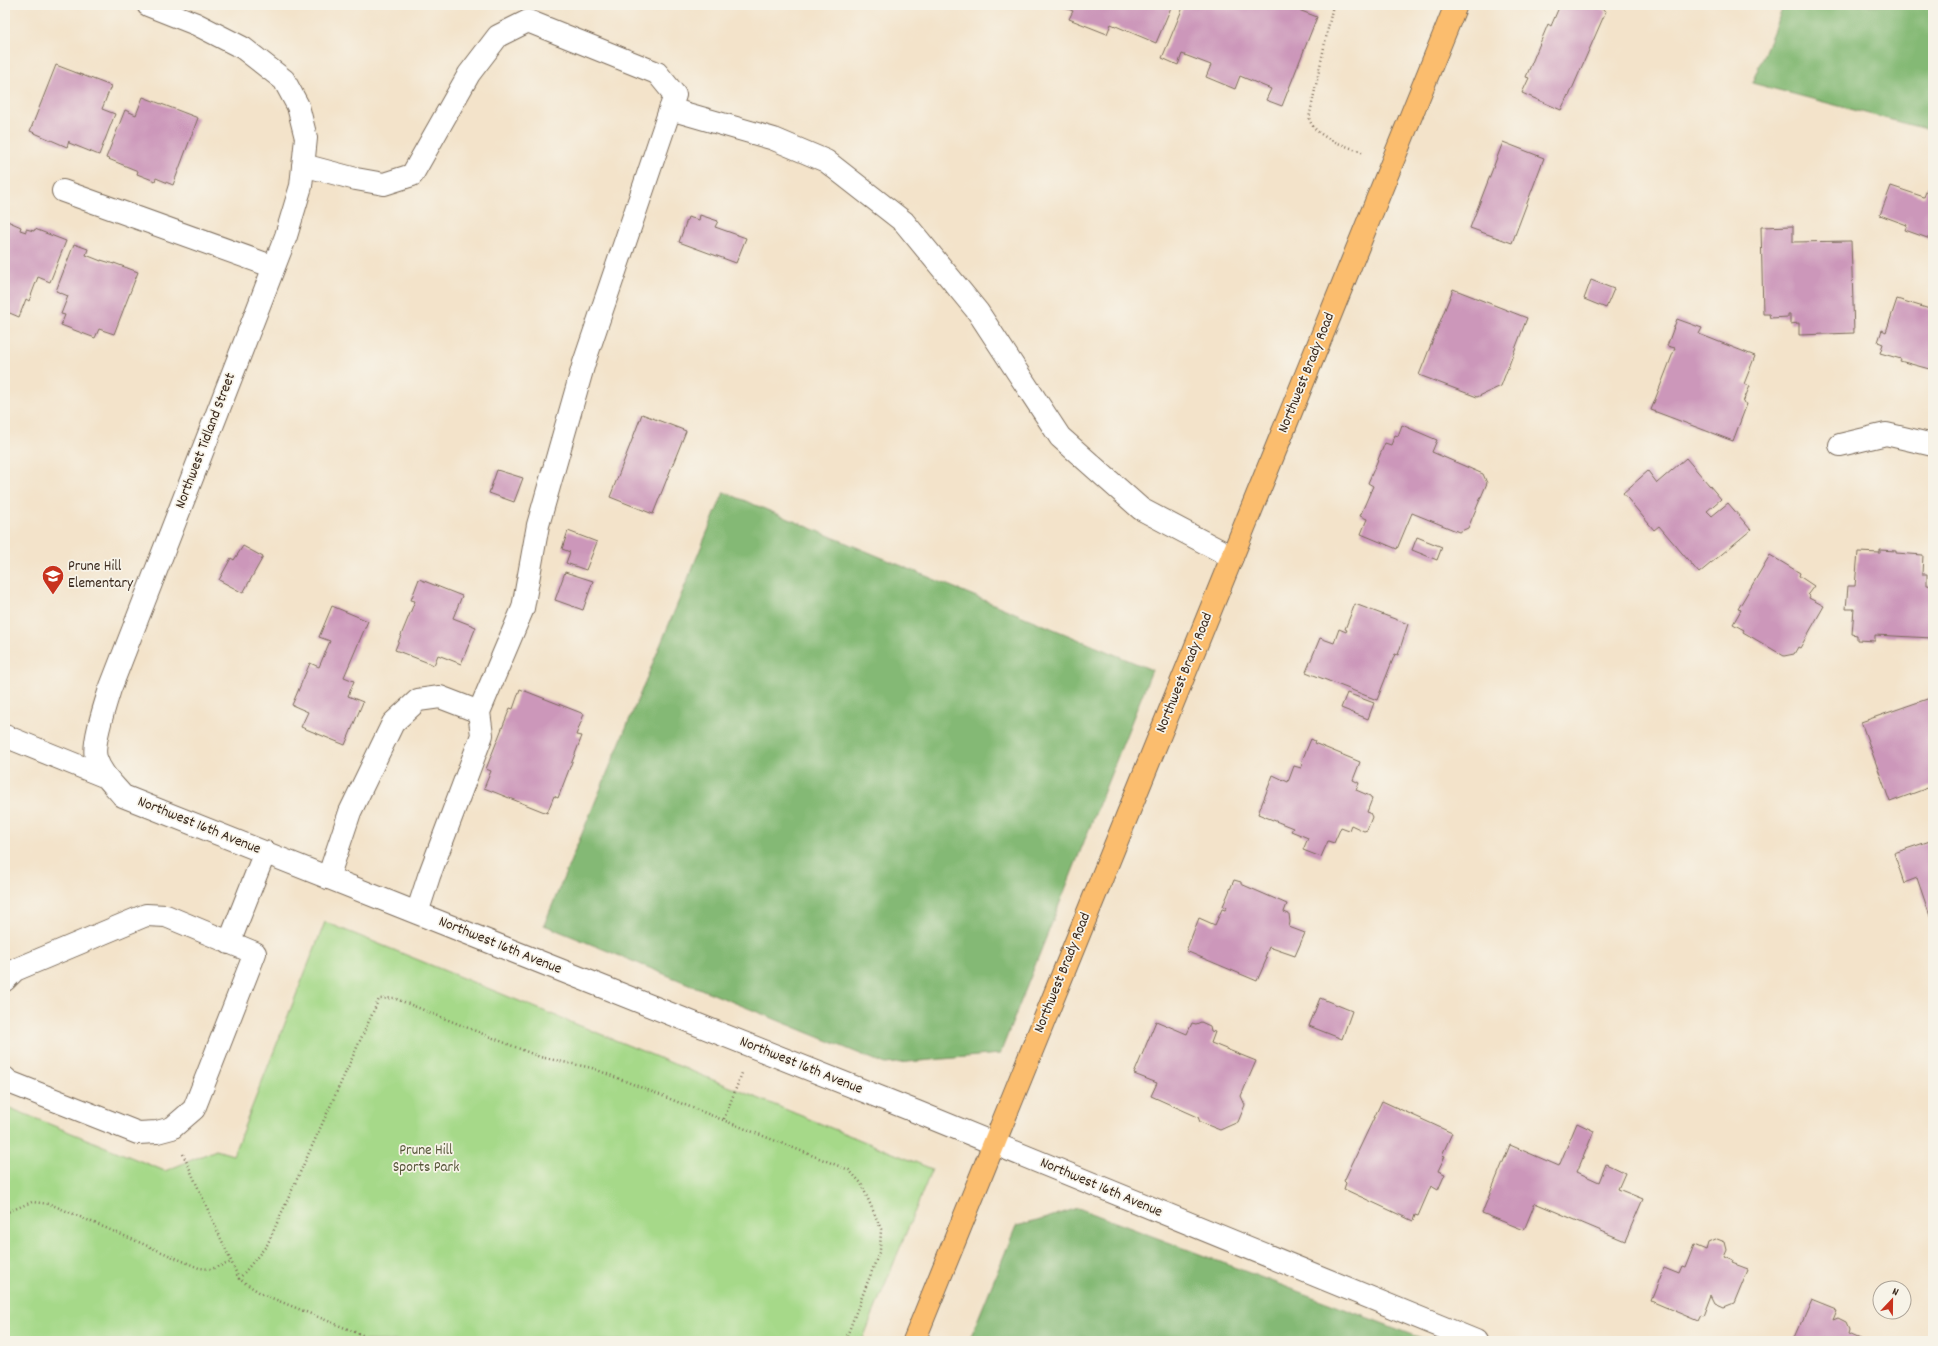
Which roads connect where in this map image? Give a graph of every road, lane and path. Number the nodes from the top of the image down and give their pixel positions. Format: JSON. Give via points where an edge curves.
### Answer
{"nodes":[{"id":1,"x":148,"y":5,"type":"edge"},
{"id":2,"x":1333,"y":5,"type":"edge"},
{"id":3,"x":1456,"y":5,"type":"edge"},
{"id":4,"x":670,"y":109,"type":"junction"},
{"id":5,"x":1391,"y":164,"type":"junction"},
{"id":6,"x":303,"y":165,"type":"junction"},
{"id":7,"x":63,"y":191,"type":"dead end"},
{"id":8,"x":274,"y":267,"type":"junction"},
{"id":9,"x":1840,"y":445,"type":"dead end"},
{"id":10,"x":1933,"y":445,"type":"edge"},
{"id":11,"x":1232,"y":557,"type":"junction"},
{"id":12,"x":478,"y":712,"type":"junction"},
{"id":13,"x":5,"y":736,"type":"edge"},
{"id":14,"x":106,"y":777,"type":"junction"},
{"id":15,"x":123,"y":796,"type":"joint"},
{"id":16,"x":265,"y":852,"type":"junction"},
{"id":17,"x":328,"y":878,"type":"junction"},
{"id":18,"x":417,"y":913,"type":"junction"},
{"id":19,"x":229,"y":942,"type":"junction"},
{"id":20,"x":5,"y":980,"type":"edge"},
{"id":21,"x":753,"y":1046,"type":"junction"},
{"id":22,"x":5,"y":1078,"type":"edge"},
{"id":23,"x":724,"y":1119,"type":"junction"},
{"id":24,"x":172,"y":1128,"type":"junction"},
{"id":25,"x":994,"y":1143,"type":"junction"},
{"id":26,"x":5,"y":1213,"type":"edge"},
{"id":27,"x":232,"y":1262,"type":"junction"},
{"id":28,"x":239,"y":1279,"type":"junction"},
{"id":29,"x":377,"y":1341,"type":"edge"},
{"id":30,"x":845,"y":1341,"type":"edge"},
{"id":31,"x":914,"y":1341,"type":"edge"},
{"id":32,"x":1476,"y":1341,"type":"edge"}],
"edges":[{"from":1,"to":6,"type":"street","name":"Northwest Tidland Street","via":[[196,24],[243,48],[284,80],[298,106],[306,138]]},
{"from":2,"to":5,"type":"path","via":[[1309,118],[1312,127],[1323,136]]},
{"from":3,"to":5,"type":"main road","name":"Northwest Brady Road"},
{"from":4,"to":6,"type":"street","via":[[675,95],[657,73],[528,22],[498,36],[469,74],[412,175],[384,184]]},
{"from":4,"to":11,"type":"street","via":[[774,139],[826,161],[904,222],[978,312],[1060,437],[1141,509]]},
{"from":4,"to":12,"type":"street","via":[[584,363],[538,525],[523,608]]},
{"from":5,"to":11,"type":"main road","name":"Northwest Brady Road"},
{"from":6,"to":8,"type":"street","name":"Northwest Tidland Street","via":[[301,186]]},
{"from":7,"to":8,"type":"street"},
{"from":8,"to":14,"type":"street","name":"Northwest Tidland Street","via":[[110,689],[98,727],[96,757]]},
{"from":9,"to":10,"type":"street","via":[[1886,434]]},
{"from":11,"to":25,"type":"main road","name":"Northwest Brady Road"},
{"from":12,"to":17,"type":"street","via":[[440,697],[418,700],[393,723],[350,812]]},
{"from":12,"to":18,"type":"street","via":[[482,735]]},
{"from":13,"to":14,"type":"street"},
{"from":14,"to":15,"type":"street","name":"Northwest Tidland Street"},
{"from":15,"to":16,"type":"street","name":"Northwest 16th Avenue"},
{"from":16,"to":17,"type":"street","name":"Northwest 16th Avenue"},
{"from":16,"to":19,"type":"street"},
{"from":17,"to":18,"type":"street","name":"Northwest 16th Avenue"},
{"from":18,"to":21,"type":"street","name":"Northwest 16th Avenue"},
{"from":19,"to":20,"type":"street","via":[[166,916],[146,915],[15,970]]},
{"from":19,"to":24,"type":"street","via":[[255,953],[194,1109]]},
{"from":21,"to":23,"type":"path"},
{"from":21,"to":25,"type":"street","name":"Northwest 16th Avenue"},
{"from":22,"to":24,"type":"street","via":[[9,1082],[138,1133]]},
{"from":23,"to":28,"type":"path","via":[[592,1068],[540,1057],[394,998],[379,999],[267,1245]]},
{"from":23,"to":30,"type":"path","via":[[849,1170],[861,1183],[881,1229],[880,1250]]},
{"from":24,"to":27,"type":"path"},
{"from":25,"to":31,"type":"main road","name":"Northwest Brady Road"},
{"from":25,"to":32,"type":"street","name":"Northwest 16th Avenue"},
{"from":26,"to":27,"type":"path","via":[[32,1202],[50,1204],[198,1268],[211,1269]]},
{"from":27,"to":28,"type":"path"},
{"from":28,"to":29,"type":"path","via":[[262,1294]]}]}
